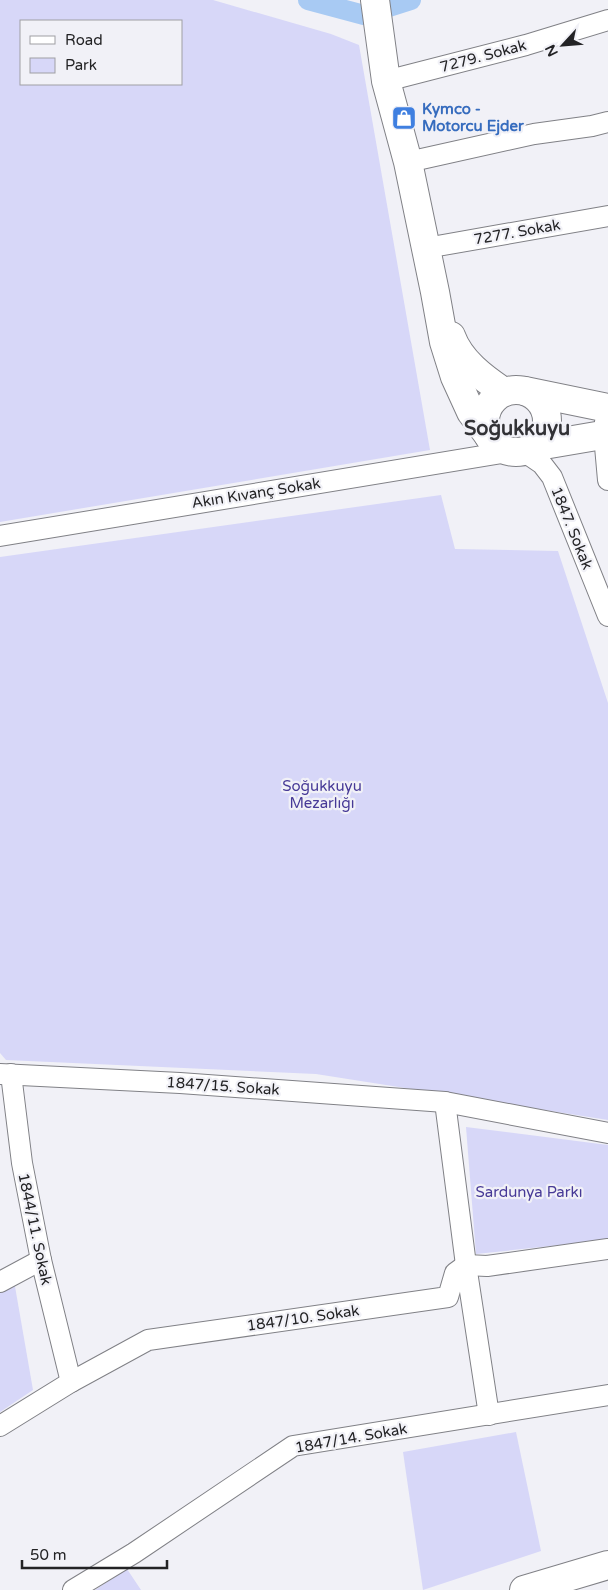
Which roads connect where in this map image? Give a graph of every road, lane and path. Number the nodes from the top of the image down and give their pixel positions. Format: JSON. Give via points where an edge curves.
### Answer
{"nodes":[{"id":1,"x":376,"y":0,"type":"edge"},
{"id":2,"x":608,"y":20,"type":"edge"},
{"id":3,"x":386,"y":81,"type":"junction"},
{"id":4,"x":608,"y":122,"type":"edge"},
{"id":5,"x":408,"y":162,"type":"junction"},
{"id":6,"x":608,"y":216,"type":"edge"},
{"id":7,"x":426,"y":248,"type":"junction"},
{"id":8,"x":435,"y":292,"type":"junction"},
{"id":9,"x":515,"y":391,"type":"junction"},
{"id":10,"x":604,"y":408,"type":"edge"},
{"id":11,"x":606,"y":434,"type":"edge"},
{"id":12,"x":489,"y":436,"type":"junction"},
{"id":13,"x":522,"y":450,"type":"junction"},
{"id":14,"x":608,"y":480,"type":"edge"},
{"id":15,"x":0,"y":536,"type":"edge"},
{"id":16,"x":608,"y":616,"type":"edge"},
{"id":17,"x":6,"y":1074,"type":"edge"},
{"id":18,"x":445,"y":1102,"type":"junction"},
{"id":19,"x":608,"y":1133,"type":"edge"},
{"id":20,"x":608,"y":1249,"type":"edge"},
{"id":21,"x":41,"y":1260,"type":"junction"},
{"id":22,"x":466,"y":1265,"type":"junction"},
{"id":23,"x":0,"y":1282,"type":"edge"},
{"id":24,"x":71,"y":1382,"type":"junction"},
{"id":25,"x":608,"y":1395,"type":"edge"},
{"id":26,"x":488,"y":1415,"type":"junction"},
{"id":27,"x":0,"y":1426,"type":"edge"},
{"id":28,"x":608,"y":1565,"type":"edge"},
{"id":29,"x":72,"y":1590,"type":"edge"},
{"id":30,"x":524,"y":1590,"type":"edge"}],
"edges":[{"from":1,"to":3,"type":"street"},
{"from":2,"to":3,"type":"street","name":"7279. Sokak"},
{"from":3,"to":5,"type":"street"},
{"from":4,"to":5,"type":"street","via":[[534,134]]},
{"from":5,"to":7,"type":"street"},
{"from":6,"to":7,"type":"street","name":"7277. Sokak"},
{"from":7,"to":8,"type":"street"},
{"from":8,"to":9,"type":"street","via":[[453,341],[467,362],[488,381]]},
{"from":8,"to":12,"type":"street","via":[[444,342],[455,377],[471,412]]},
{"from":9,"to":10,"type":"street"},
{"from":9,"to":12,"type":"street","via":[[495,398],[489,406],[485,416]]},
{"from":9,"to":13,"type":"street","via":[[535,396],[546,413],[547,423],[539,441]]},
{"from":10,"to":11,"type":"street"},
{"from":11,"to":13,"type":"street"},
{"from":11,"to":14,"type":"street"},
{"from":12,"to":13,"type":"street","via":[[504,449]]},
{"from":13,"to":15,"type":"street","name":"Akın Kıvanç Sokak"},
{"from":13,"to":16,"type":"street","name":"1847. Sokak","via":[[542,464],[552,478]]},
{"from":17,"to":18,"type":"street","name":"1847/15. Sokak"},
{"from":17,"to":21,"type":"street","name":"1844/11. Sokak"},
{"from":18,"to":19,"type":"street","name":"1847/15. Sokak"},
{"from":18,"to":22,"type":"street"},
{"from":20,"to":22,"type":"street","via":[[487,1266]]},
{"from":21,"to":23,"type":"street"},
{"from":21,"to":24,"type":"street","name":"1844/11. Sokak"},
{"from":22,"to":24,"type":"street","name":"1847/10. Sokak","via":[[455,1273],[448,1296],[148,1340]]},
{"from":22,"to":26,"type":"street"},
{"from":24,"to":27,"type":"street","name":"1847/10. Sokak"},
{"from":25,"to":26,"type":"street","name":"1847/14. Sokak"},
{"from":26,"to":29,"type":"street","name":"1847/14. Sokak","via":[[293,1446]]},
{"from":28,"to":30,"type":"street"}]}
